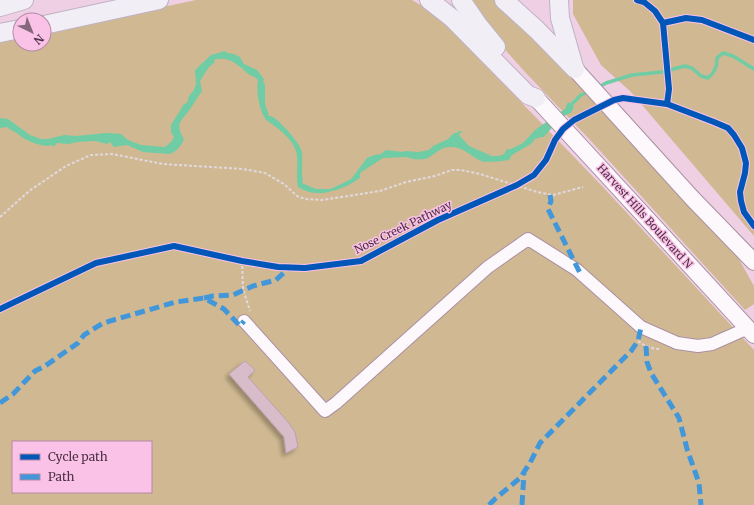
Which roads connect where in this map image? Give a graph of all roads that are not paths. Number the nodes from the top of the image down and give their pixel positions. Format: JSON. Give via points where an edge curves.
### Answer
{"nodes":[{"id":1,"x":24,"y":0,"type":"edge"},
{"id":2,"x":159,"y":0,"type":"edge"},
{"id":3,"x":429,"y":0,"type":"edge"},
{"id":4,"x":461,"y":0,"type":"edge"},
{"id":5,"x":504,"y":0,"type":"edge"},
{"id":6,"x":559,"y":0,"type":"edge"},
{"id":7,"x":0,"y":7,"type":"edge"},
{"id":8,"x":52,"y":23,"type":"edge"},
{"id":9,"x":12,"y":32,"type":"edge"},
{"id":10,"x":0,"y":34,"type":"edge"},
{"id":11,"x":575,"y":69,"type":"junction"},
{"id":12,"x":536,"y":98,"type":"junction"},
{"id":13,"x":754,"y":262,"type":"edge"},
{"id":14,"x":244,"y":321,"type":"road end"},
{"id":15,"x":752,"y":329,"type":"edge"}],
"edges":[{"from":1,"to":7,"type":"main road"},
{"from":2,"to":8,"type":"main road"},
{"from":3,"to":12,"type":"main road","via":[[456,22],[528,95]]},
{"from":4,"to":12,"type":"main road","via":[[493,43],[531,86]]},
{"from":5,"to":11,"type":"main road"},
{"from":6,"to":11,"type":"main road","via":[[562,24]]},
{"from":9,"to":10,"type":"main road"},
{"from":11,"to":13,"type":"main road"},
{"from":12,"to":15,"type":"main road","name":"Harvest Hills Boulevard N"},
{"from":14,"to":15,"type":"street","via":[[325,411],[488,267],[528,239],[577,270],[641,327],[677,343],[698,346],[712,344]]}]}
